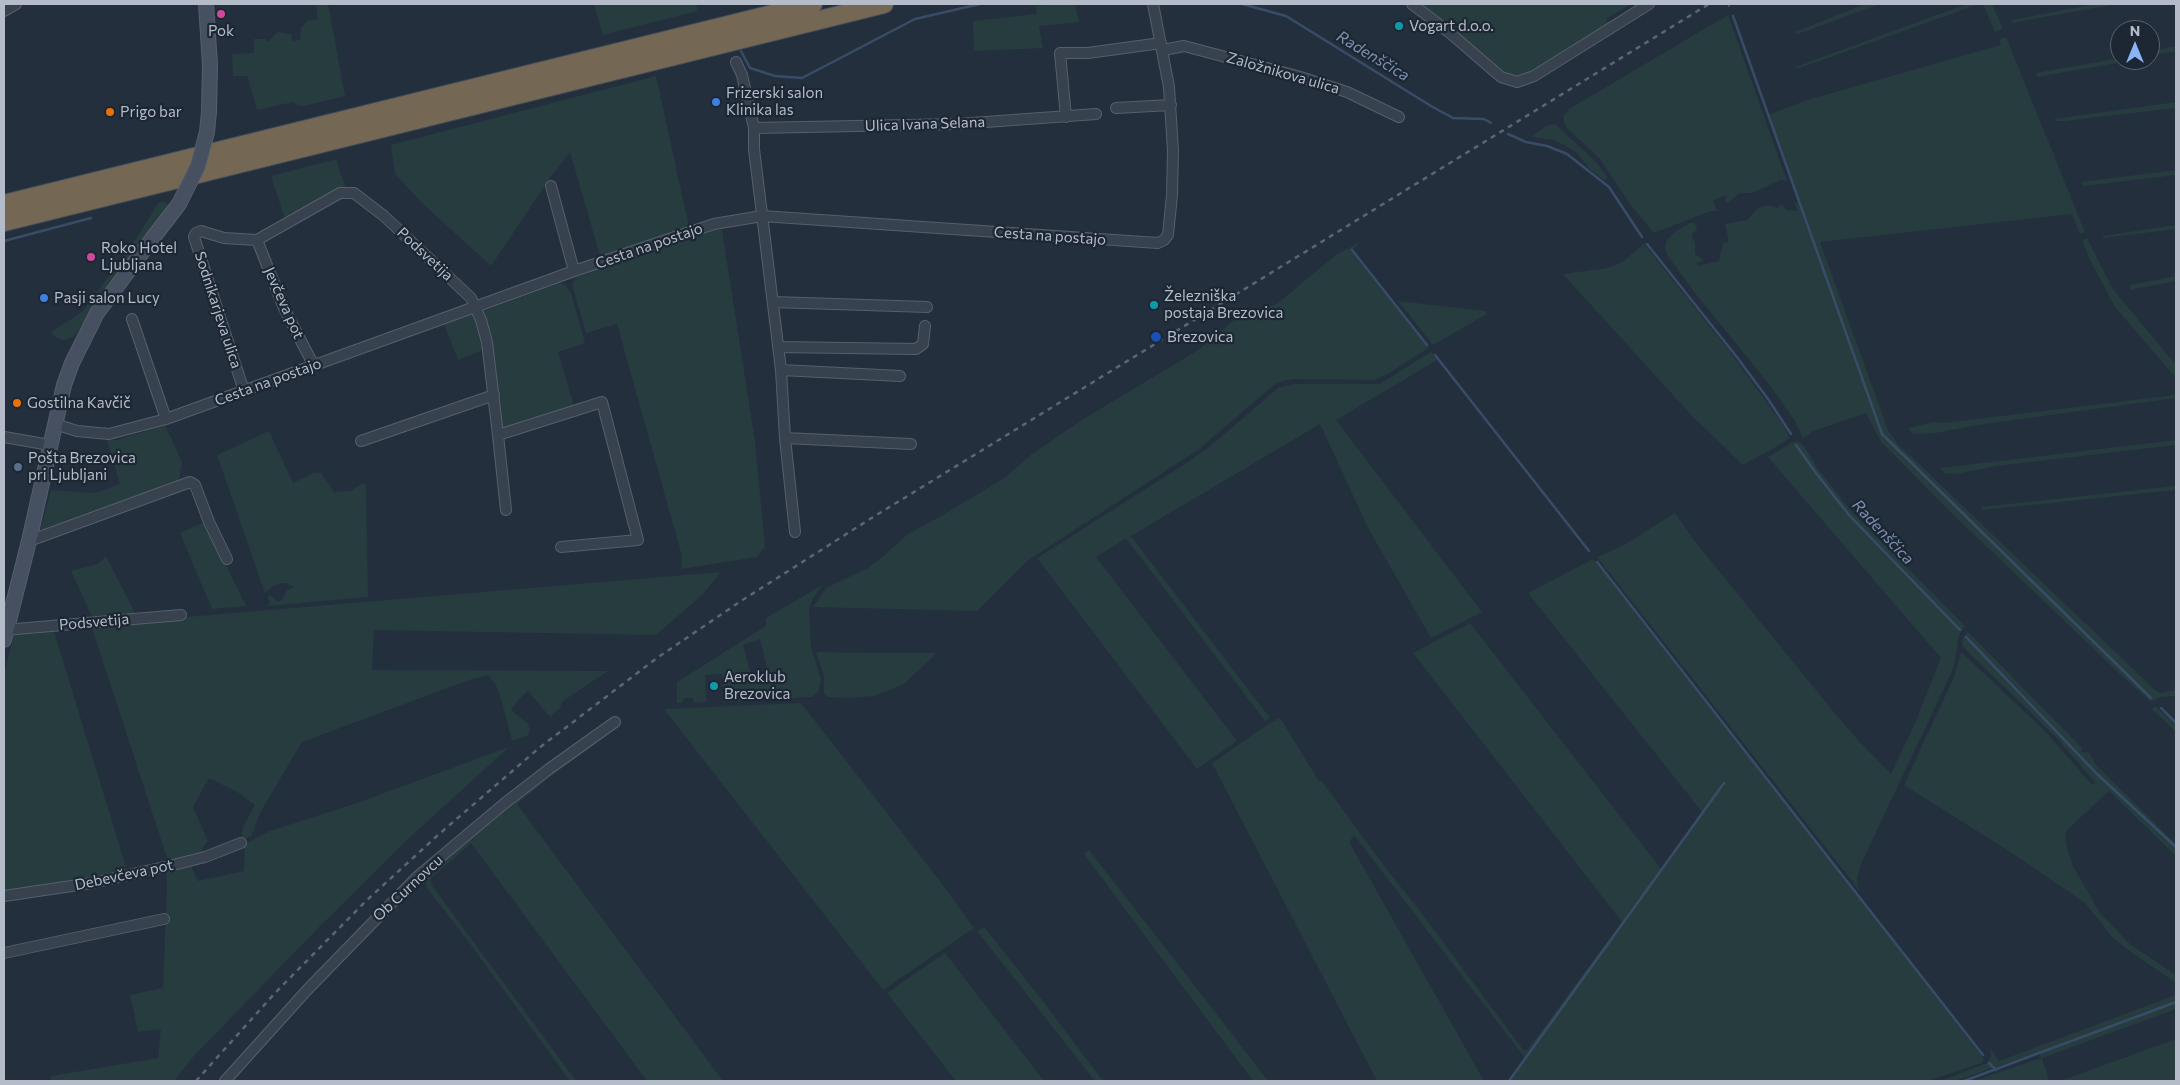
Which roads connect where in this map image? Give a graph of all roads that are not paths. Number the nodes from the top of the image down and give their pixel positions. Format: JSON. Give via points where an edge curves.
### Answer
{"nodes":[{"id":1,"x":16,"y":4,"type":"edge"},
{"id":2,"x":206,"y":4,"type":"edge"},
{"id":3,"x":813,"y":4,"type":"edge"},
{"id":4,"x":884,"y":4,"type":"edge"},
{"id":5,"x":1153,"y":4,"type":"edge"},
{"id":6,"x":1412,"y":4,"type":"edge"},
{"id":7,"x":1649,"y":4,"type":"edge"},
{"id":8,"x":4,"y":11,"type":"edge"},
{"id":9,"x":1162,"y":47,"type":"junction"},
{"id":10,"x":736,"y":62,"type":"dead end"},
{"id":11,"x":1171,"y":105,"type":"junction"},
{"id":12,"x":1116,"y":108,"type":"dead end"},
{"id":13,"x":1096,"y":114,"type":"dead end"},
{"id":14,"x":1066,"y":117,"type":"junction"},
{"id":15,"x":1399,"y":117,"type":"dead end"},
{"id":16,"x":754,"y":128,"type":"junction"},
{"id":17,"x":551,"y":186,"type":"dead end"},
{"id":18,"x":4,"y":204,"type":"edge"},
{"id":19,"x":762,"y":216,"type":"junction"},
{"id":20,"x":4,"y":222,"type":"edge"},
{"id":21,"x":257,"y":240,"type":"junction"},
{"id":22,"x":574,"y":271,"type":"junction"},
{"id":23,"x":773,"y":302,"type":"junction"},
{"id":24,"x":476,"y":307,"type":"junction"},
{"id":25,"x":927,"y":307,"type":"dead end"},
{"id":26,"x":132,"y":319,"type":"dead end"},
{"id":27,"x":925,"y":326,"type":"dead end"},
{"id":28,"x":778,"y":347,"type":"junction"},
{"id":29,"x":314,"y":366,"type":"junction"},
{"id":30,"x":781,"y":370,"type":"junction"},
{"id":31,"x":900,"y":376,"type":"dead end"},
{"id":32,"x":244,"y":391,"type":"junction"},
{"id":33,"x":494,"y":395,"type":"junction"},
{"id":34,"x":166,"y":419,"type":"junction"},
{"id":35,"x":55,"y":424,"type":"junction"},
{"id":36,"x":498,"y":435,"type":"junction"},
{"id":37,"x":4,"y":437,"type":"edge"},
{"id":38,"x":785,"y":438,"type":"junction"},
{"id":39,"x":361,"y":441,"type":"dead end"},
{"id":40,"x":911,"y":444,"type":"dead end"},
{"id":41,"x":50,"y":445,"type":"junction"},
{"id":42,"x":506,"y":510,"type":"dead end"},
{"id":43,"x":795,"y":532,"type":"dead end"},
{"id":44,"x":29,"y":542,"type":"junction"},
{"id":45,"x":561,"y":547,"type":"dead end"},
{"id":46,"x":227,"y":559,"type":"dead end"},
{"id":47,"x":181,"y":615,"type":"dead end"},
{"id":48,"x":5,"y":633,"type":"edge"},
{"id":49,"x":616,"y":722,"type":"dead end"},
{"id":50,"x":241,"y":843,"type":"dead end"},
{"id":51,"x":4,"y":896,"type":"edge"},
{"id":52,"x":164,"y":919,"type":"dead end"},
{"id":53,"x":4,"y":953,"type":"edge"},
{"id":54,"x":225,"y":1081,"type":"edge"}],
"edges":[{"from":1,"to":8,"type":"street"},
{"from":2,"to":35,"type":"main road","bridge":true,"via":[[210,112],[198,166],[179,204],[115,286],[85,333],[64,385]]},
{"from":3,"to":18,"type":"highway"},
{"from":4,"to":20,"type":"highway"},
{"from":5,"to":9,"type":"street"},
{"from":6,"to":7,"type":"street","via":[[1500,77],[1523,81]]},
{"from":9,"to":11,"type":"street"},
{"from":9,"to":14,"type":"street","name":"Založnikova ulica","via":[[1060,54]]},
{"from":9,"to":15,"type":"street","name":"Založnikova ulica","via":[[1184,46],[1296,76],[1347,92]]},
{"from":10,"to":16,"type":"street"},
{"from":11,"to":12,"type":"street"},
{"from":11,"to":19,"type":"street","name":"Cesta na postajo","via":[[1172,194],[1168,235],[1158,243]]},
{"from":13,"to":14,"type":"street","name":"Ulica Ivana Selana"},
{"from":14,"to":16,"type":"street","name":"Ulica Ivana Selana","via":[[958,124]]},
{"from":16,"to":19,"type":"street"},
{"from":17,"to":22,"type":"street"},
{"from":19,"to":22,"type":"street","name":"Cesta na postajo","via":[[714,224]]},
{"from":19,"to":23,"type":"street"},
{"from":21,"to":24,"type":"street","name":"Podsvetija","via":[[340,193],[354,193],[464,289]]},
{"from":21,"to":29,"type":"street","name":"Jevčeva pot","via":[[284,308]]},
{"from":21,"to":32,"type":"street","name":"Sodnikarjeva ulica","via":[[224,238],[201,231],[194,237]]},
{"from":22,"to":24,"type":"street","name":"Cesta na postajo"},
{"from":23,"to":25,"type":"street"},
{"from":23,"to":28,"type":"street"},
{"from":24,"to":29,"type":"street","name":"Cesta na postajo"},
{"from":24,"to":33,"type":"street","name":"Podsvetija","via":[[487,342]]},
{"from":26,"to":34,"type":"street"},
{"from":27,"to":28,"type":"street","via":[[923,344],[916,350]]},
{"from":28,"to":30,"type":"street"},
{"from":29,"to":32,"type":"street","name":"Cesta na postajo"},
{"from":30,"to":31,"type":"street"},
{"from":30,"to":38,"type":"street"},
{"from":32,"to":34,"type":"street","name":"Cesta na postajo"},
{"from":33,"to":36,"type":"street","name":"Podsvetija"},
{"from":33,"to":39,"type":"street"},
{"from":34,"to":35,"type":"street","name":"Cesta na postajo","via":[[109,434],[77,431]]},
{"from":35,"to":41,"type":"main road"},
{"from":36,"to":42,"type":"street","name":"Podsvetija"},
{"from":36,"to":45,"type":"street","via":[[602,402],[638,540]]},
{"from":37,"to":41,"type":"street"},
{"from":38,"to":40,"type":"street"},
{"from":38,"to":43,"type":"street"},
{"from":41,"to":44,"type":"main road"},
{"from":44,"to":46,"type":"street","via":[[190,482],[195,485]]},
{"from":44,"to":48,"type":"main road"},
{"from":47,"to":48,"type":"street","name":"Podsvetija"},
{"from":49,"to":54,"type":"street","name":"Ob Curnovcu","via":[[505,803],[418,876],[337,958]]},
{"from":50,"to":51,"type":"street","name":"Debevčeva pot","via":[[169,866],[92,883]]},
{"from":52,"to":53,"type":"street"}]}
